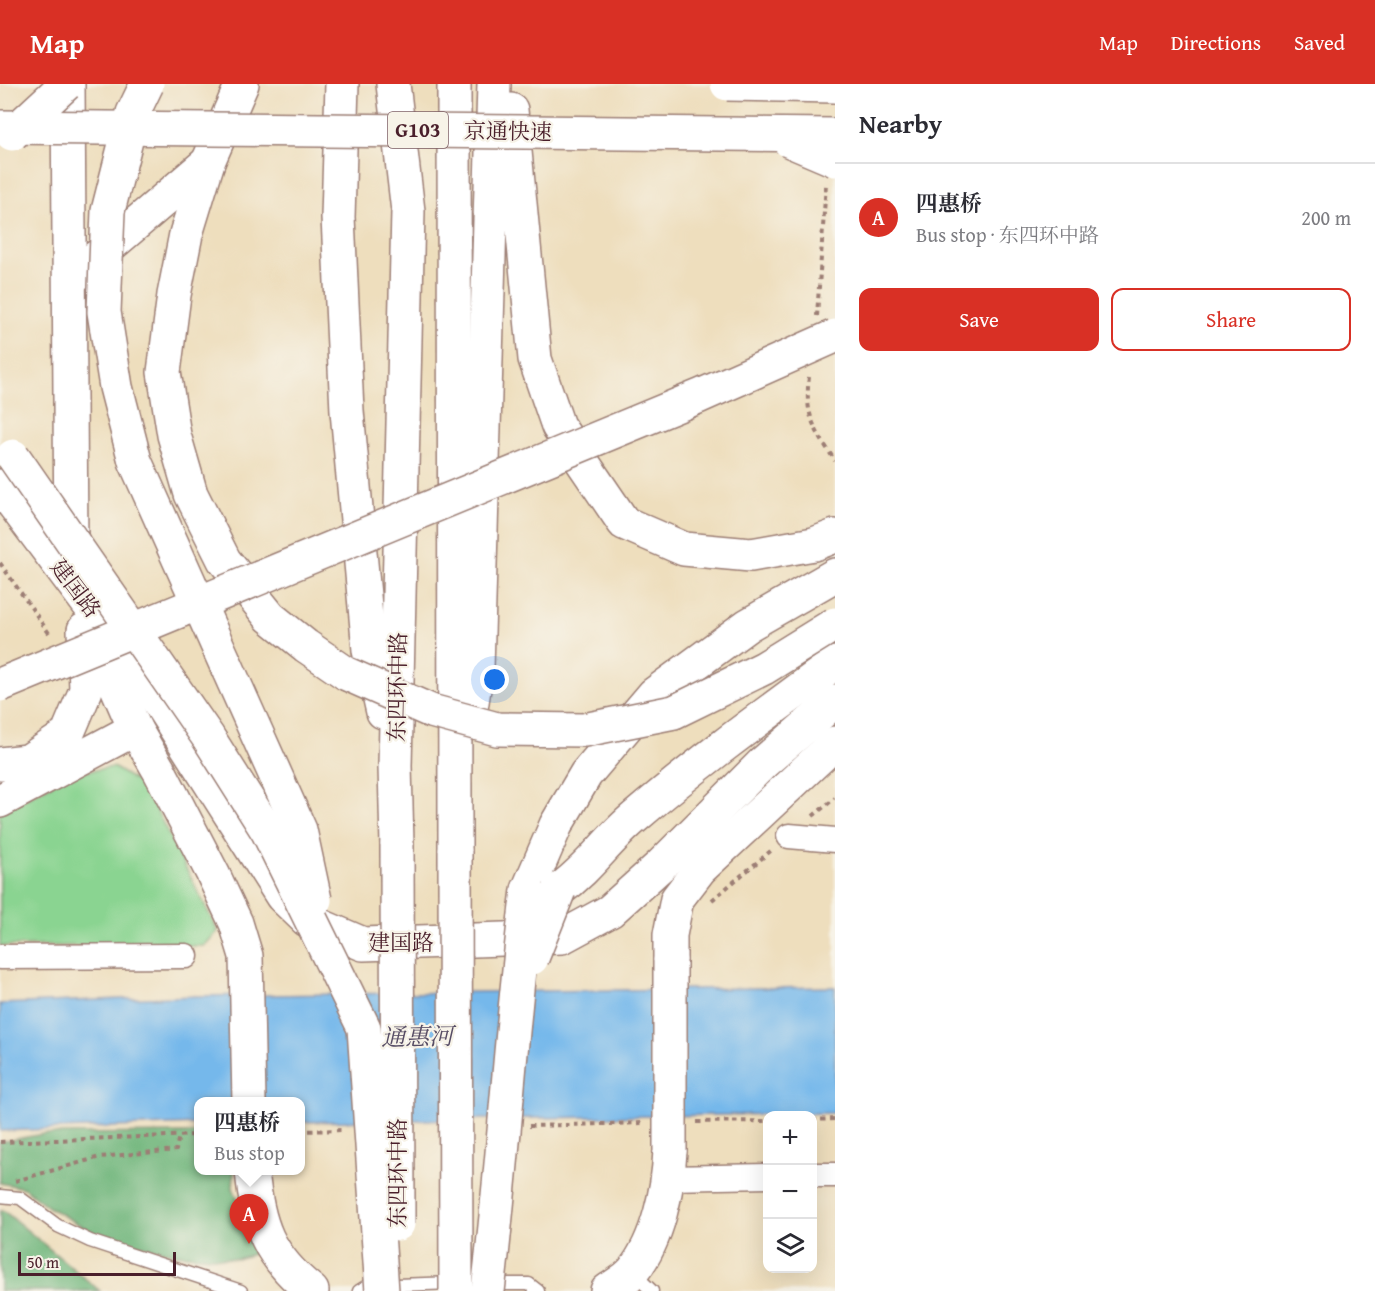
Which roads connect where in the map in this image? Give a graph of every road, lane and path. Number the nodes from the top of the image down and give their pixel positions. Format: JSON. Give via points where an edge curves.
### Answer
{"nodes":[{"id":1,"x":67,"y":84,"type":"edge"},
{"id":2,"x":147,"y":84,"type":"edge"},
{"id":3,"x":242,"y":84,"type":"edge"},
{"id":4,"x":342,"y":84,"type":"edge"},
{"id":5,"x":393,"y":84,"type":"edge"},
{"id":6,"x":454,"y":84,"type":"edge"},
{"id":7,"x":494,"y":84,"type":"edge"},
{"id":8,"x":508,"y":84,"type":"edge"},
{"id":9,"x":727,"y":84,"type":"edge"},
{"id":10,"x":835,"y":86,"type":"edge"},
{"id":11,"x":0,"y":127,"type":"edge"},
{"id":12,"x":772,"y":134,"type":"junction"},
{"id":13,"x":835,"y":135,"type":"edge"},
{"id":14,"x":0,"y":145,"type":"edge"},
{"id":15,"x":208,"y":162,"type":"junction"},
{"id":16,"x":831,"y":170,"type":"edge"},
{"id":17,"x":70,"y":280,"type":"junction"},
{"id":18,"x":825,"y":332,"type":"edge"},
{"id":19,"x":823,"y":366,"type":"edge"},
{"id":20,"x":700,"y":396,"type":"junction"},
{"id":21,"x":7,"y":448,"type":"edge"},
{"id":22,"x":835,"y":461,"type":"edge"},
{"id":23,"x":0,"y":486,"type":"edge"},
{"id":24,"x":835,"y":536,"type":"edge"},
{"id":25,"x":835,"y":574,"type":"edge"},
{"id":26,"x":72,"y":581,"type":"junction"},
{"id":27,"x":835,"y":624,"type":"edge"},
{"id":28,"x":835,"y":663,"type":"edge"},
{"id":29,"x":0,"y":685,"type":"edge"},
{"id":30,"x":835,"y":702,"type":"edge"},
{"id":31,"x":135,"y":729,"type":"junction"},
{"id":32,"x":835,"y":743,"type":"edge"},
{"id":33,"x":0,"y":764,"type":"edge"},
{"id":34,"x":395,"y":766,"type":"junction"},
{"id":35,"x":835,"y":798,"type":"edge"},
{"id":36,"x":0,"y":801,"type":"edge"},
{"id":37,"x":455,"y":811,"type":"junction"},
{"id":38,"x":789,"y":836,"type":"junction"},
{"id":39,"x":835,"y":840,"type":"edge"},
{"id":40,"x":544,"y":890,"type":"junction"},
{"id":41,"x":705,"y":906,"type":"dead end"},
{"id":42,"x":327,"y":955,"type":"junction"},
{"id":43,"x":186,"y":956,"type":"dead end"},
{"id":44,"x":0,"y":957,"type":"edge"},
{"id":45,"x":249,"y":1097,"type":"edge"},
{"id":46,"x":835,"y":1119,"type":"edge"},
{"id":47,"x":817,"y":1120,"type":"edge"},
{"id":48,"x":763,"y":1121,"type":"edge"},
{"id":49,"x":696,"y":1122,"type":"dead end"},
{"id":50,"x":648,"y":1123,"type":"dead end"},
{"id":51,"x":517,"y":1126,"type":"dead end"},
{"id":52,"x":350,"y":1130,"type":"dead end"},
{"id":53,"x":305,"y":1131,"type":"edge"},
{"id":54,"x":194,"y":1135,"type":"edge"},
{"id":55,"x":179,"y":1136,"type":"junction"},
{"id":56,"x":0,"y":1142,"type":"edge"},
{"id":57,"x":669,"y":1165,"type":"junction"},
{"id":58,"x":252,"y":1175,"type":"edge"},
{"id":59,"x":763,"y":1175,"type":"edge"},
{"id":60,"x":817,"y":1175,"type":"edge"},
{"id":61,"x":835,"y":1175,"type":"edge"},
{"id":62,"x":11,"y":1182,"type":"dead end"},
{"id":63,"x":0,"y":1196,"type":"edge"},
{"id":64,"x":642,"y":1282,"type":"edge"},
{"id":65,"x":292,"y":1285,"type":"edge"},
{"id":66,"x":241,"y":1291,"type":"edge"},
{"id":67,"x":359,"y":1291,"type":"edge"},
{"id":68,"x":382,"y":1291,"type":"edge"},
{"id":69,"x":398,"y":1291,"type":"edge"},
{"id":70,"x":456,"y":1291,"type":"edge"},
{"id":71,"x":488,"y":1291,"type":"edge"},
{"id":72,"x":538,"y":1291,"type":"edge"},
{"id":73,"x":607,"y":1291,"type":"edge"}],
"edges":[{"from":1,"to":14,"type":"main road","bridge":true},
{"from":1,"to":17,"type":"main road"},
{"from":2,"to":42,"type":"main road","bridge":true,"via":[[133,113],[108,211],[104,312],[116,387],[140,471],[300,830]]},
{"from":3,"to":15,"type":"main road"},
{"from":4,"to":34,"type":"main road","via":[[338,217],[347,411],[369,650]]},
{"from":5,"to":34,"type":"main road","name":"东四环中路","via":[[408,211]]},
{"from":6,"to":37,"type":"main road"},
{"from":7,"to":37,"type":"main road","via":[[477,668]]},
{"from":8,"to":24,"type":"main road","via":[[535,359],[558,426],[618,515],[624,523],[684,549],[751,555],[814,544]]},
{"from":9,"to":10,"type":"main road","bridge":true},
{"from":11,"to":12,"type":"main road","name":"京通快速","number":"G103","bridge":true},
{"from":12,"to":13,"type":"main road","name":"京通快速","number":"G103","bridge":true},
{"from":12,"to":16,"type":"main road","bridge":true},
{"from":15,"to":17,"type":"main road"},
{"from":15,"to":27,"type":"main road","bridge":true,"via":[[186,234],[164,372],[174,435],[191,494],[224,560],[270,617],[306,646],[347,674],[431,711],[497,729],[584,730],[674,712],[764,669]]},
{"from":16,"to":18,"type":"path"},
{"from":17,"to":26,"type":"main road"},
{"from":18,"to":20,"type":"main road","bridge":true},
{"from":19,"to":20,"type":"main road","bridge":true},
{"from":19,"to":22,"type":"path","via":[[806,401],[813,426]]},
{"from":20,"to":29,"type":"main road","bridge":true},
{"from":21,"to":42,"type":"main road","bridge":true,"via":[[208,737],[268,832]]},
{"from":23,"to":26,"type":"main road","name":"建国路"},
{"from":25,"to":40,"type":"main road","via":[[748,626],[654,694],[586,774],[556,825]]},
{"from":26,"to":30,"type":"main road","name":"建国路","via":[[141,674],[282,896],[307,920],[363,945],[562,937],[609,911],[763,763]]},
{"from":26,"to":31,"type":"main road"},
{"from":26,"to":33,"type":"main road","via":[[86,636],[86,690],[67,735],[28,761]]},
{"from":28,"to":40,"type":"main road","via":[[695,766],[632,820],[582,874]]},
{"from":31,"to":36,"type":"main road"},
{"from":31,"to":45,"type":"main road","via":[[213,874],[246,956]]},
{"from":32,"to":57,"type":"main road","bridge":true,"via":[[708,861],[677,899],[670,935]]},
{"from":34,"to":69,"type":"main road","name":"东四环中路","bridge":true},
{"from":35,"to":38,"type":"path"},
{"from":37,"to":70,"type":"main road","bridge":true},
{"from":38,"to":39,"type":"street"},
{"from":38,"to":41,"type":"path"},
{"from":40,"to":71,"type":"main road","bridge":true,"via":[[514,1002]]},
{"from":42,"to":68,"type":"main road","bridge":true,"via":[[364,1028]]},
{"from":43,"to":44,"type":"street"},
{"from":46,"to":47,"type":"path"},
{"from":48,"to":49,"type":"path"},
{"from":50,"to":51,"type":"path"},
{"from":52,"to":53,"type":"path"},
{"from":54,"to":55,"type":"path"},
{"from":55,"to":56,"type":"path"},
{"from":55,"to":62,"type":"path","via":[[176,1150],[100,1157]]},
{"from":57,"to":59,"type":"street"},
{"from":57,"to":64,"type":"main road"},
{"from":58,"to":65,"type":"main road","via":[[255,1204],[265,1237]]},
{"from":60,"to":61,"type":"street"},
{"from":63,"to":66,"type":"lane","via":[[20,1198],[57,1226],[90,1241]]},
{"from":64,"to":73,"type":"main road"},
{"from":67,"to":72,"type":"lane","via":[[367,1286],[447,1283],[529,1284]]}]}
